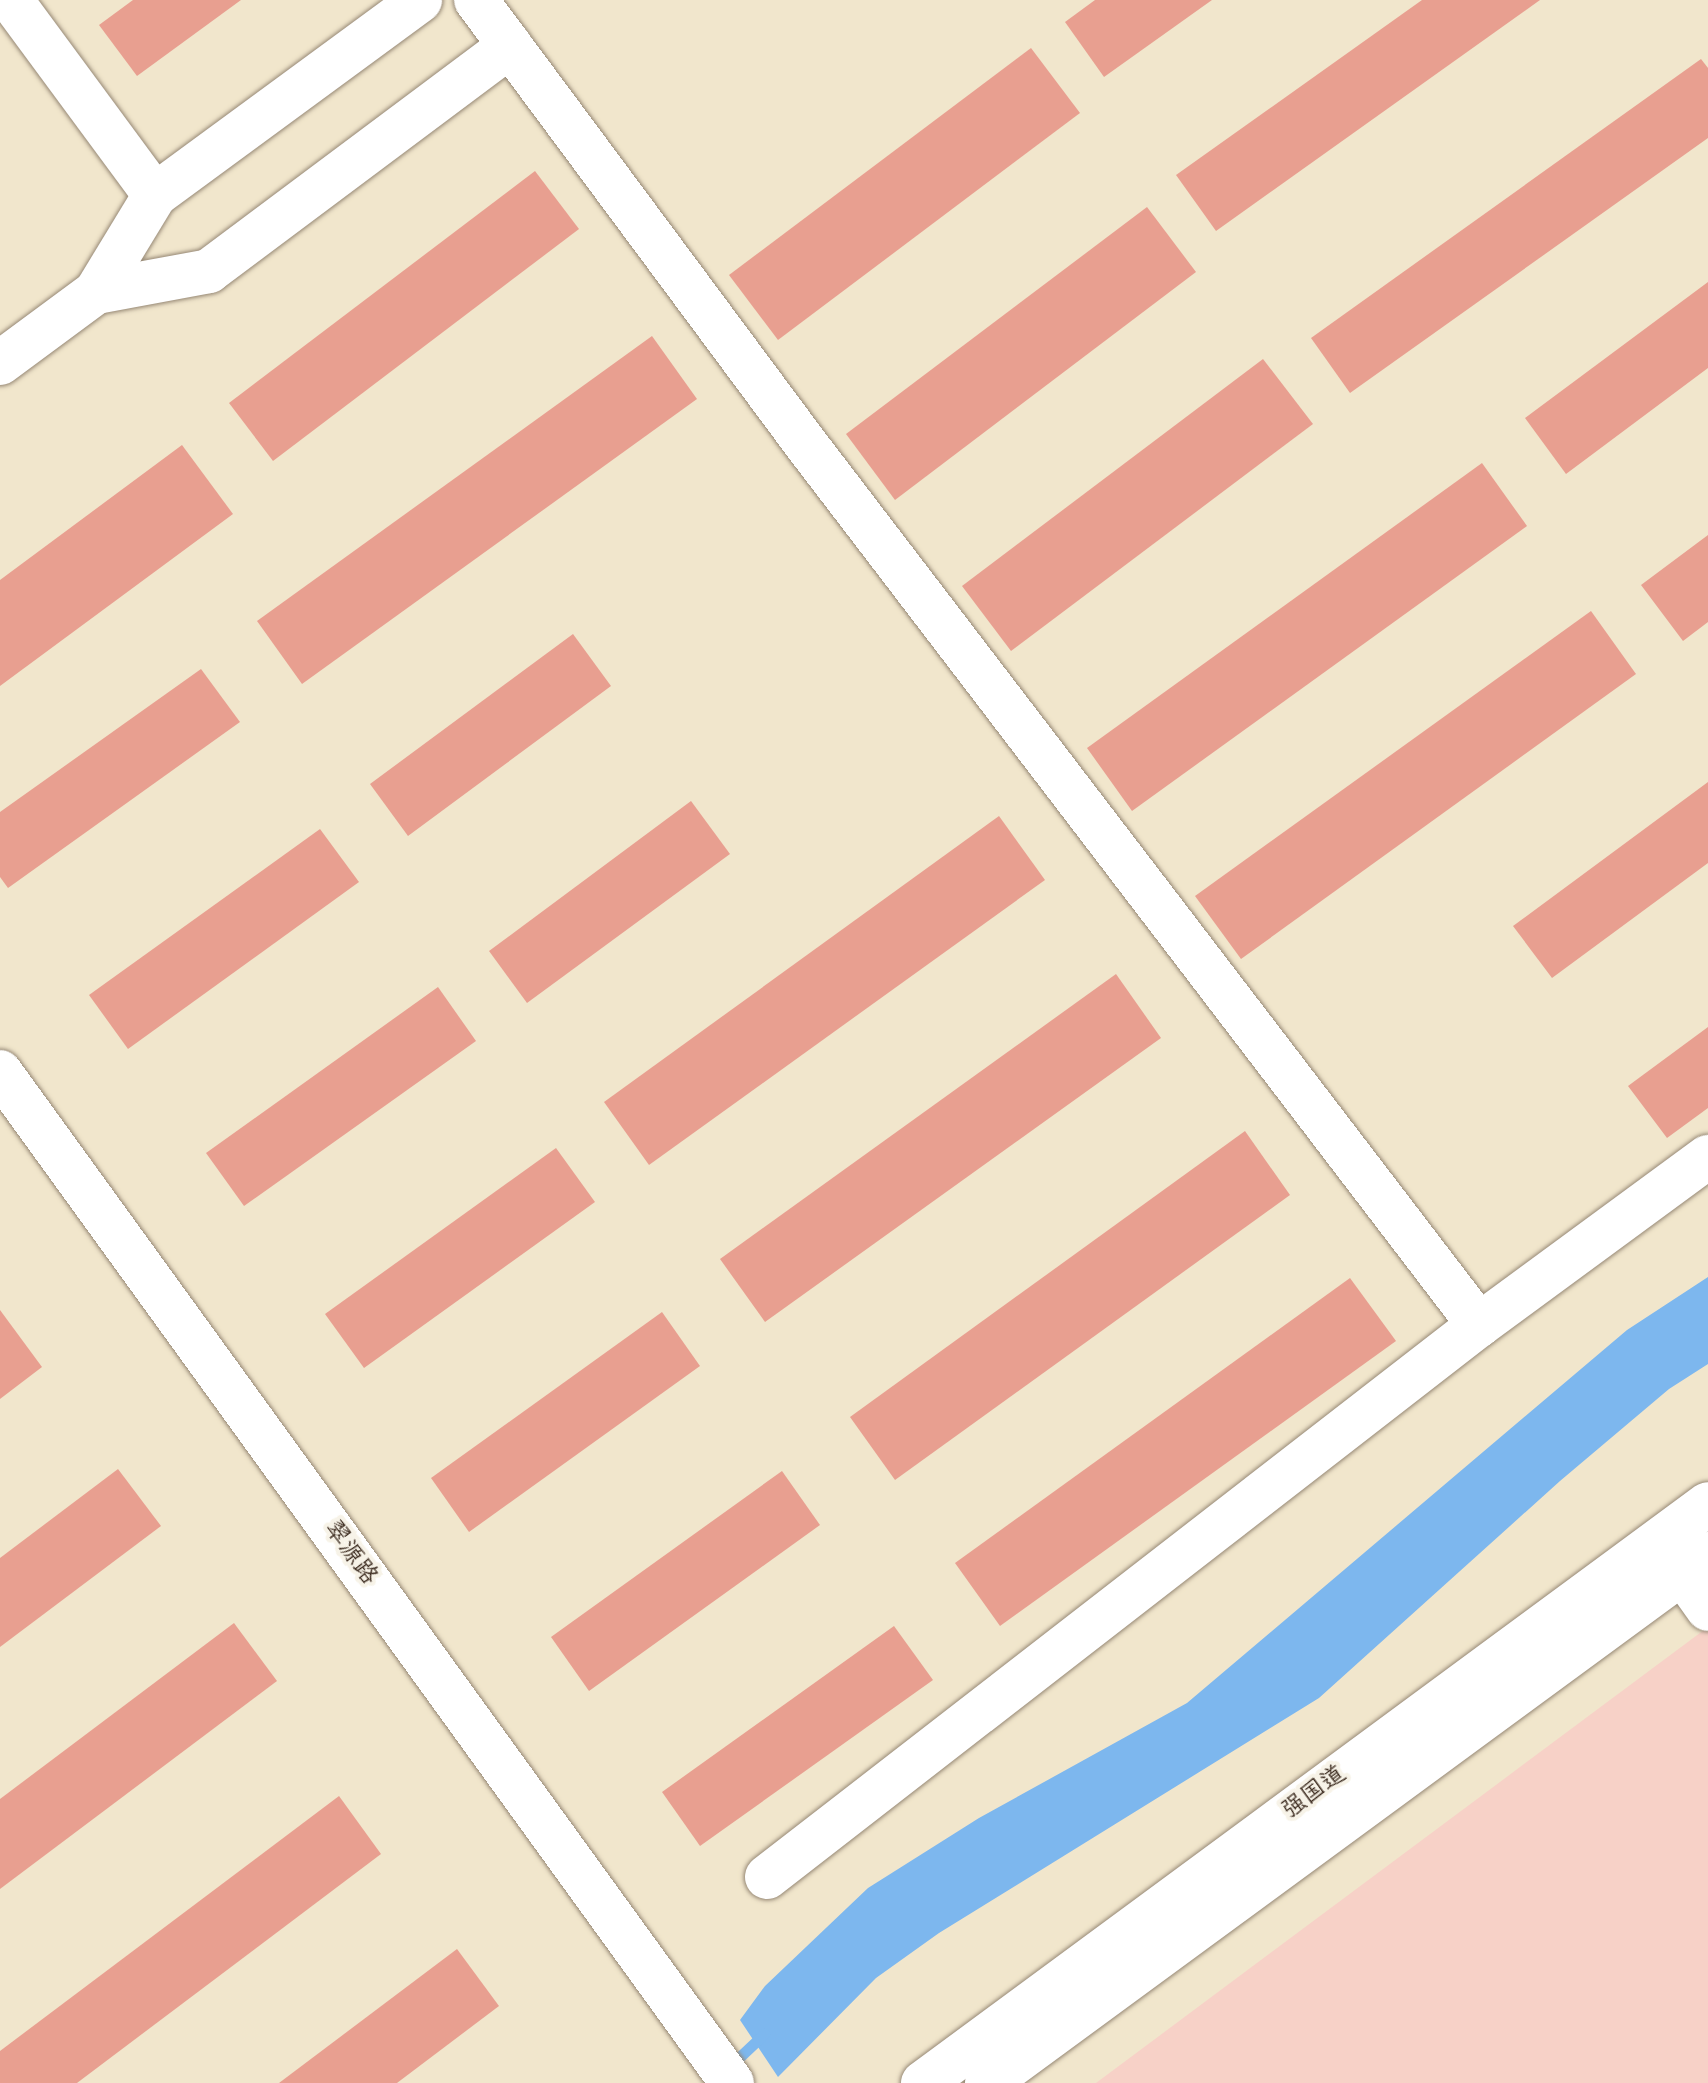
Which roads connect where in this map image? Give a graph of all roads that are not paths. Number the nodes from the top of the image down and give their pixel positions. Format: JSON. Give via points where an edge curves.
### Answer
{"nodes":[{"id":1,"x":11,"y":0,"type":"edge"},
{"id":2,"x":420,"y":0,"type":"edge"},
{"id":3,"x":486,"y":3,"type":"edge"},
{"id":4,"x":510,"y":46,"type":"junction"},
{"id":5,"x":155,"y":195,"type":"junction"},
{"id":6,"x":96,"y":292,"type":"junction"},
{"id":7,"x":0,"y":363,"type":"edge"},
{"id":8,"x":0,"y":1072,"type":"edge"},
{"id":9,"x":1708,"y":1157,"type":"edge"},
{"id":10,"x":1479,"y":1325,"type":"junction"},
{"id":11,"x":1708,"y":1504,"type":"edge"},
{"id":12,"x":1683,"y":1556,"type":"edge"},
{"id":13,"x":1708,"y":1609,"type":"edge"},
{"id":14,"x":767,"y":1877,"type":"dead end"},
{"id":15,"x":732,"y":2083,"type":"edge"},
{"id":16,"x":923,"y":2083,"type":"edge"},
{"id":17,"x":987,"y":2083,"type":"edge"}],
"edges":[{"from":1,"to":5,"type":"street"},
{"from":2,"to":5,"type":"street"},
{"from":3,"to":4,"type":"street"},
{"from":4,"to":6,"type":"street","via":[[209,271]]},
{"from":4,"to":10,"type":"street","via":[[805,443]]},
{"from":5,"to":6,"type":"street"},
{"from":6,"to":7,"type":"street"},
{"from":8,"to":15,"type":"street","name":"翠源路"},
{"from":9,"to":10,"type":"street"},
{"from":10,"to":14,"type":"street"},
{"from":11,"to":12,"type":"street","name":"强国道"},
{"from":12,"to":13,"type":"street"},
{"from":12,"to":16,"type":"street","name":"强国道"},
{"from":12,"to":17,"type":"street","name":"强国道"}]}
